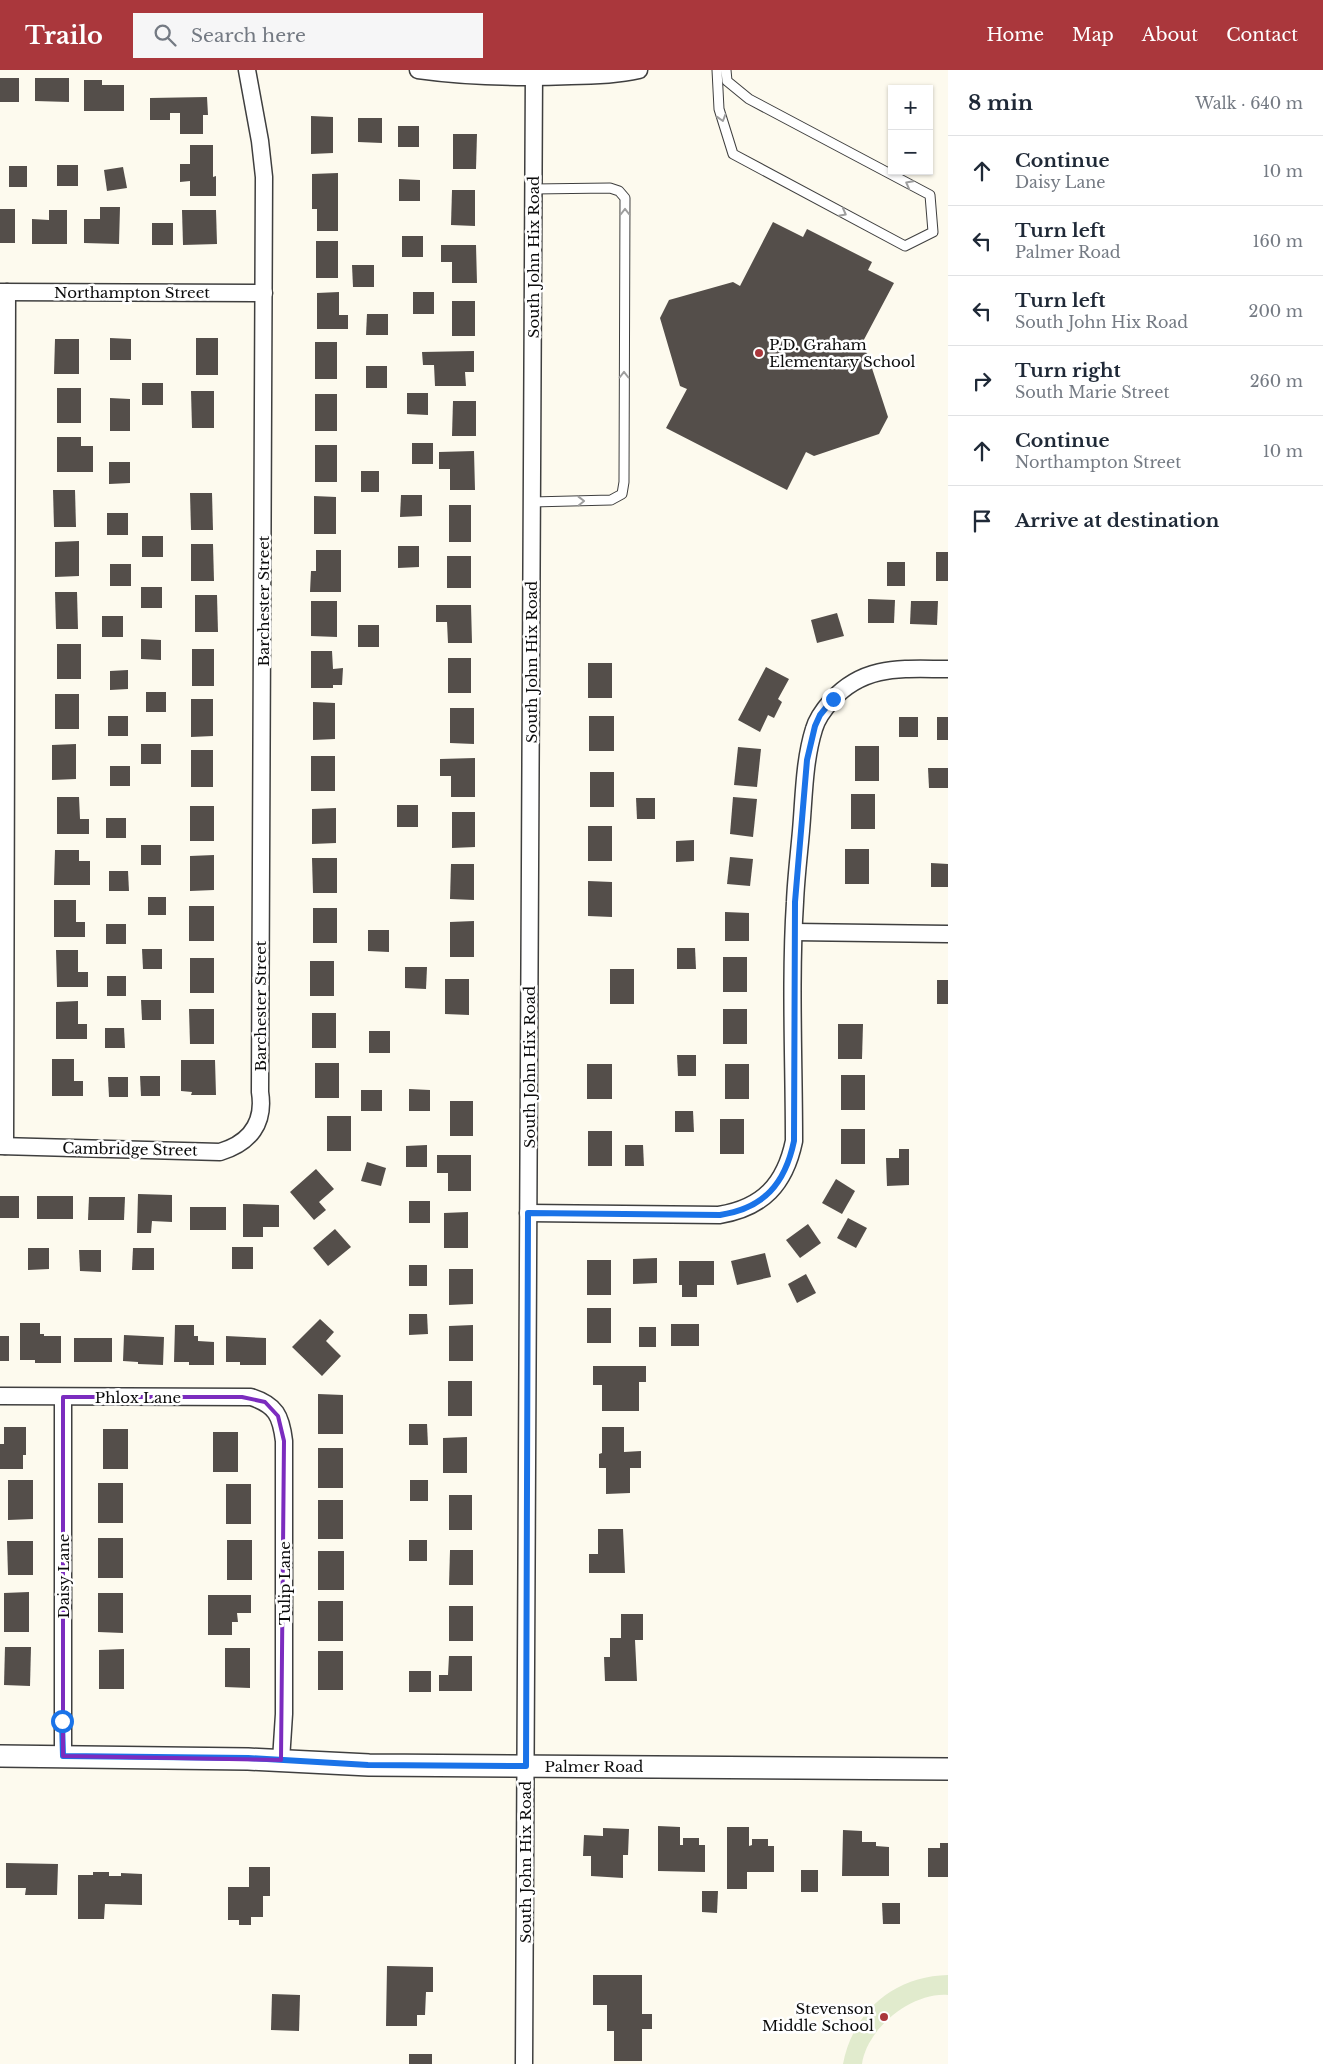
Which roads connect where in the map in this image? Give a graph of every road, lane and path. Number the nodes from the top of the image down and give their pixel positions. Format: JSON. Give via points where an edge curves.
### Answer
{"nodes":[{"id":1,"x":247,"y":70,"type":"edge"},
{"id":2,"x":418,"y":70,"type":"edge"},
{"id":3,"x":639,"y":70,"type":"edge"},
{"id":4,"x":717,"y":70,"type":"edge"},
{"id":5,"x":726,"y":70,"type":"edge"},
{"id":6,"x":534,"y":74,"type":"edge"},
{"id":7,"x":533,"y":189,"type":"junction"},
{"id":8,"x":4,"y":292,"type":"edge"},
{"id":9,"x":264,"y":293,"type":"junction"},
{"id":10,"x":532,"y":502,"type":"junction"},
{"id":11,"x":948,"y":670,"type":"edge"},
{"id":12,"x":794,"y":932,"type":"junction"},
{"id":13,"x":948,"y":934,"type":"edge"},
{"id":14,"x":253,"y":1131,"type":"joint"},
{"id":15,"x":2,"y":1146,"type":"edge"},
{"id":16,"x":528,"y":1213,"type":"junction"},
{"id":17,"x":0,"y":1396,"type":"edge"},
{"id":18,"x":63,"y":1397,"type":"junction"},
{"id":19,"x":273,"y":1408,"type":"joint"},
{"id":20,"x":0,"y":1756,"type":"edge"},
{"id":21,"x":63,"y":1756,"type":"junction"},
{"id":22,"x":281,"y":1760,"type":"junction"},
{"id":23,"x":526,"y":1766,"type":"junction"},
{"id":24,"x":948,"y":1769,"type":"edge"},
{"id":25,"x":524,"y":2064,"type":"edge"}],
"edges":[{"from":1,"to":9,"type":"street","name":"Barchester Street","via":[[264,177]]},
{"from":2,"to":6,"type":"street","via":[[447,74]]},
{"from":3,"to":6,"type":"street","via":[[607,75]]},
{"from":4,"to":5,"type":"lane","one_way":true,"via":[[719,109],[733,154],[905,246],[933,232],[930,195],[749,99],[727,81]]},
{"from":6,"to":7,"type":"street","name":"South John Hix Road"},
{"from":7,"to":10,"type":"street","name":"South John Hix Road"},
{"from":10,"to":7,"type":"lane","one_way":true,"via":[[611,500],[622,494],[625,198],[610,188]]},
{"from":8,"to":9,"type":"street","name":"Northampton Street"},
{"from":8,"to":15,"type":"street"},
{"from":9,"to":14,"type":"street","name":"Barchester Street","via":[[262,1104]]},
{"from":10,"to":16,"type":"street","name":"South John Hix Road"},
{"from":11,"to":12,"type":"street","via":[[884,670],[866,676],[848,686],[820,715],[807,760]]},
{"from":12,"to":13,"type":"street"},
{"from":12,"to":16,"type":"street","via":[[794,1141],[787,1168],[770,1192],[749,1208],[720,1215]]},
{"from":14,"to":15,"type":"street","name":"Cambridge Street","via":[[244,1141],[220,1152]]},
{"from":16,"to":23,"type":"street","name":"South John Hix Road"},
{"from":17,"to":18,"type":"street","name":"Phlox Lane"},
{"from":18,"to":19,"type":"street","name":"Phlox Lane","via":[[251,1397]]},
{"from":18,"to":21,"type":"street","name":"Daisy Lane"},
{"from":19,"to":22,"type":"street","name":"Tulip Lane","via":[[282,1426],[284,1441],[284,1714]]},
{"from":20,"to":21,"type":"street","name":"Palmer Road"},
{"from":21,"to":22,"type":"street","name":"Palmer Road"},
{"from":22,"to":23,"type":"street","name":"Palmer Road","via":[[368,1765]]},
{"from":23,"to":24,"type":"street","name":"Palmer Road"},
{"from":23,"to":25,"type":"street","name":"South John Hix Road"}]}
